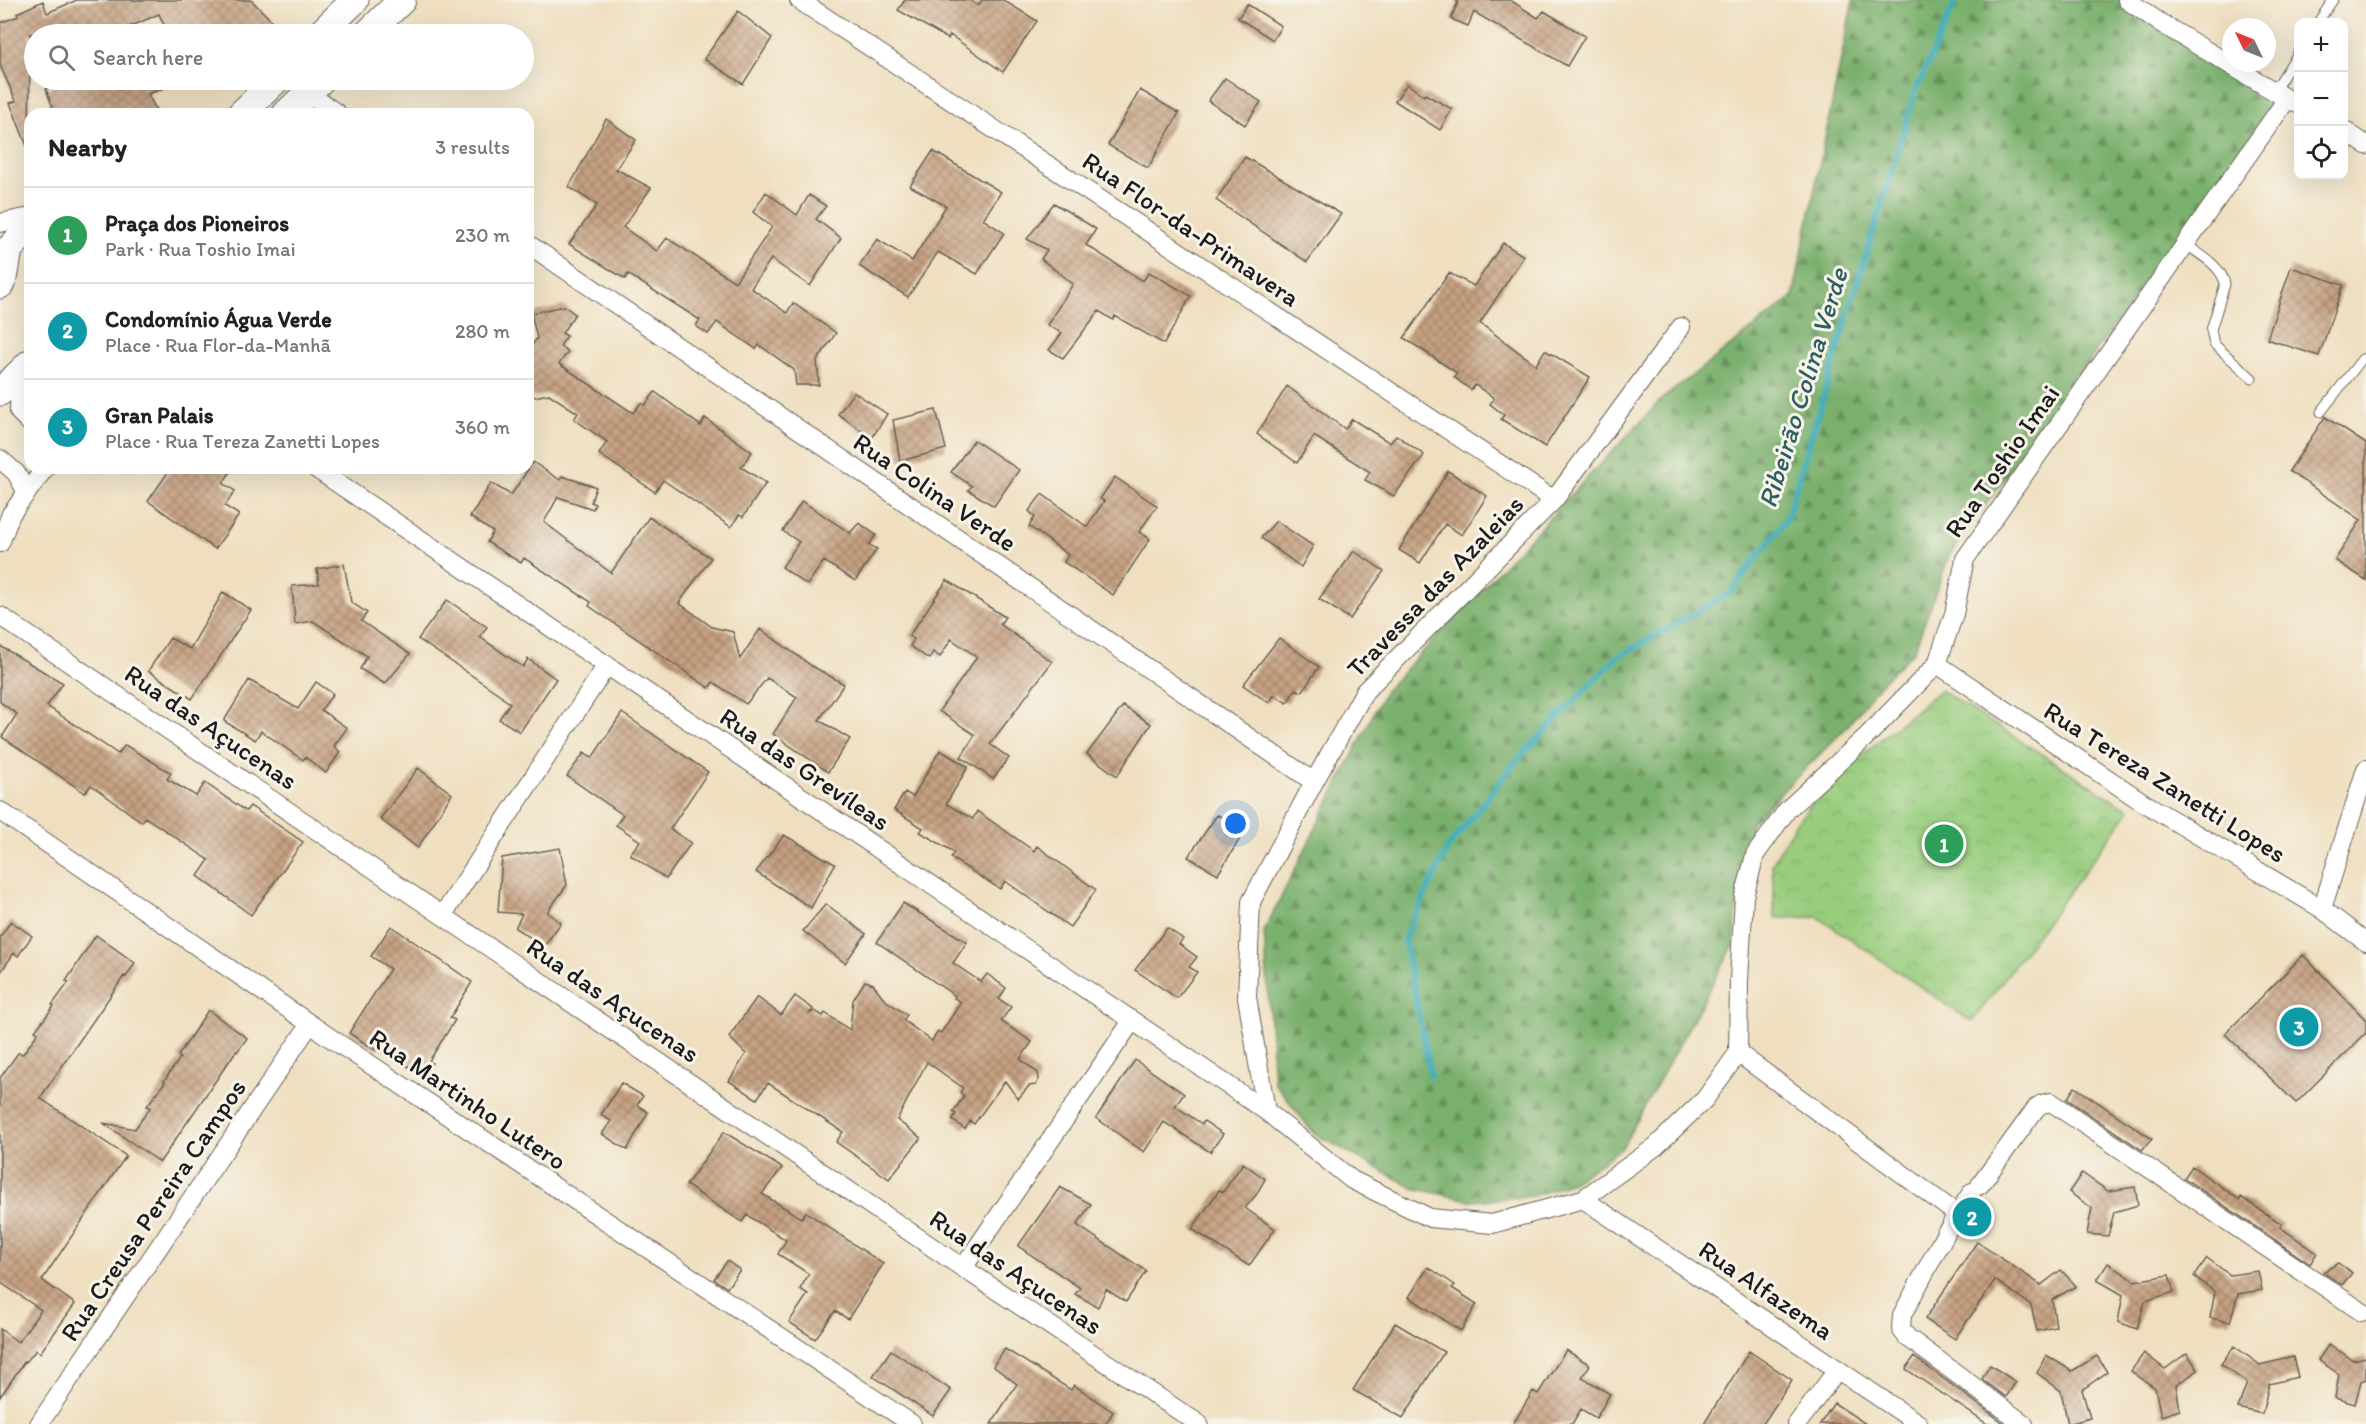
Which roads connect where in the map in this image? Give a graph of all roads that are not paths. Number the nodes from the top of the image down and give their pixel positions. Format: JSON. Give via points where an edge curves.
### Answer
{"nodes":[{"id":1,"x":355,"y":0,"type":"edge"},
{"id":2,"x":402,"y":0,"type":"edge"},
{"id":3,"x":799,"y":0,"type":"edge"},
{"id":4,"x":2127,"y":0,"type":"edge"},
{"id":5,"x":2333,"y":0,"type":"edge"},
{"id":6,"x":2321,"y":18,"type":"edge"},
{"id":7,"x":330,"y":24,"type":"edge"},
{"id":8,"x":377,"y":24,"type":"edge"},
{"id":9,"x":2294,"y":68,"type":"edge"},
{"id":10,"x":266,"y":90,"type":"edge"},
{"id":11,"x":310,"y":90,"type":"edge"},
{"id":12,"x":317,"y":90,"type":"edge"},
{"id":13,"x":2286,"y":98,"type":"edge"},
{"id":14,"x":247,"y":108,"type":"edge"},
{"id":15,"x":292,"y":108,"type":"edge"},
{"id":16,"x":333,"y":108,"type":"edge"},
{"id":17,"x":2348,"y":133,"type":"edge"},
{"id":18,"x":2366,"y":145,"type":"edge"},
{"id":19,"x":24,"y":218,"type":"edge"},
{"id":20,"x":0,"y":223,"type":"edge"},
{"id":21,"x":24,"y":234,"type":"edge"},
{"id":22,"x":2185,"y":244,"type":"junction"},
{"id":23,"x":534,"y":248,"type":"edge"},
{"id":24,"x":4,"y":253,"type":"edge"},
{"id":25,"x":0,"y":285,"type":"edge"},
{"id":26,"x":1681,"y":327,"type":"dead end"},
{"id":27,"x":2366,"y":358,"type":"edge"},
{"id":28,"x":24,"y":369,"type":"edge"},
{"id":29,"x":24,"y":375,"type":"edge"},
{"id":30,"x":2252,"y":378,"type":"dead end"},
{"id":31,"x":0,"y":392,"type":"edge"},
{"id":32,"x":2321,"y":412,"type":"dead end"},
{"id":33,"x":24,"y":417,"type":"edge"},
{"id":34,"x":0,"y":459,"type":"edge"},
{"id":35,"x":41,"y":474,"type":"edge"},
{"id":36,"x":324,"y":474,"type":"edge"},
{"id":37,"x":27,"y":493,"type":"junction"},
{"id":38,"x":1554,"y":500,"type":"junction"},
{"id":39,"x":0,"y":543,"type":"edge"},
{"id":40,"x":0,"y":616,"type":"edge"},
{"id":41,"x":1937,"y":664,"type":"junction"},
{"id":42,"x":607,"y":665,"type":"junction"},
{"id":43,"x":2366,"y":769,"type":"edge"},
{"id":44,"x":1314,"y":782,"type":"junction"},
{"id":45,"x":0,"y":811,"type":"edge"},
{"id":46,"x":2322,"y":909,"type":"junction"},
{"id":47,"x":442,"y":915,"type":"junction"},
{"id":48,"x":2366,"y":942,"type":"edge"},
{"id":49,"x":1132,"y":1020,"type":"junction"},
{"id":50,"x":310,"y":1024,"type":"junction"},
{"id":51,"x":1738,"y":1053,"type":"junction"},
{"id":52,"x":1266,"y":1111,"type":"junction"},
{"id":53,"x":1583,"y":1199,"type":"junction"},
{"id":54,"x":1952,"y":1223,"type":"junction"},
{"id":55,"x":963,"y":1268,"type":"junction"},
{"id":56,"x":2362,"y":1312,"type":"dead end"},
{"id":57,"x":1838,"y":1369,"type":"junction"},
{"id":58,"x":39,"y":1424,"type":"edge"},
{"id":59,"x":912,"y":1424,"type":"edge"},
{"id":60,"x":1199,"y":1424,"type":"edge"},
{"id":61,"x":1797,"y":1424,"type":"edge"},
{"id":62,"x":1919,"y":1424,"type":"edge"},
{"id":63,"x":2024,"y":1424,"type":"edge"}],
"edges":[{"from":1,"to":7,"type":"main road"},
{"from":2,"to":8,"type":"main road"},
{"from":3,"to":38,"type":"street","name":"Rua Flor-da-Primavera"},
{"from":4,"to":13,"type":"street"},
{"from":5,"to":6,"type":"lane"},
{"from":9,"to":13,"type":"lane"},
{"from":10,"to":14,"type":"main road"},
{"from":11,"to":15,"type":"main road"},
{"from":12,"to":16,"type":"street"},
{"from":13,"to":22,"type":"street","name":"Rua Toshio Imai"},
{"from":17,"to":18,"type":"street"},
{"from":19,"to":20,"type":"street"},
{"from":21,"to":24,"type":"main road"},
{"from":22,"to":30,"type":"lane","via":[[2224,276],[2211,330],[2214,344]]},
{"from":22,"to":41,"type":"street","name":"Rua Toshio Imai","via":[[1965,559],[1954,614]]},
{"from":23,"to":44,"type":"street","name":"Rua Colina Verde"},
{"from":24,"to":25,"type":"main road","via":[[5,273]]},
{"from":26,"to":38,"type":"street","name":"Travessa das Azaleias"},
{"from":27,"to":32,"type":"lane"},
{"from":28,"to":31,"type":"main road"},
{"from":29,"to":33,"type":"street","via":[[19,412]]},
{"from":34,"to":37,"type":"street","via":[[16,473]]},
{"from":35,"to":37,"type":"street"},
{"from":36,"to":42,"type":"street","name":"Rua das Grevíleas"},
{"from":37,"to":39,"type":"street","via":[[11,514]]},
{"from":38,"to":44,"type":"street","name":"Travessa das Azaleias","via":[[1365,691]]},
{"from":40,"to":47,"type":"street","name":"Rua das Açucenas"},
{"from":41,"to":46,"type":"street","name":"Rua Tereza Zanetti Lopes","via":[[2144,803]]},
{"from":41,"to":51,"type":"street","name":"Rua Toshio Imai","via":[[1787,810],[1755,855],[1744,897]]},
{"from":42,"to":47,"type":"street"},
{"from":42,"to":49,"type":"street","name":"Rua das Grevíleas"},
{"from":43,"to":46,"type":"street"},
{"from":44,"to":52,"type":"street","name":"Travessa das Azaleias","via":[[1251,902],[1247,997]]},
{"from":45,"to":50,"type":"street","name":"Rua Martinho Lutero"},
{"from":46,"to":48,"type":"street","name":"Rua Tereza Zanetti Lopes"},
{"from":47,"to":55,"type":"street","name":"Rua das Açucenas"},
{"from":49,"to":52,"type":"street","name":"Rua das Grevíleas"},
{"from":49,"to":55,"type":"street"},
{"from":50,"to":58,"type":"street","name":"Rua Creusa Pereira Campos"},
{"from":50,"to":59,"type":"street","name":"Rua Martinho Lutero"},
{"from":51,"to":53,"type":"street","via":[[1705,1099],[1655,1147]]},
{"from":51,"to":54,"type":"street"},
{"from":52,"to":53,"type":"street","name":"Rua das Grevíleas","via":[[1352,1180],[1430,1218],[1492,1224]]},
{"from":53,"to":57,"type":"street","name":"Rua Alfazema"},
{"from":54,"to":56,"type":"street","via":[[2037,1107],[2051,1102]]},
{"from":54,"to":63,"type":"street","via":[[1902,1315],[1901,1329]]},
{"from":55,"to":60,"type":"street","name":"Rua das Açucenas"},
{"from":57,"to":61,"type":"street"},
{"from":57,"to":62,"type":"street","name":"Rua Alfazema"}]}
